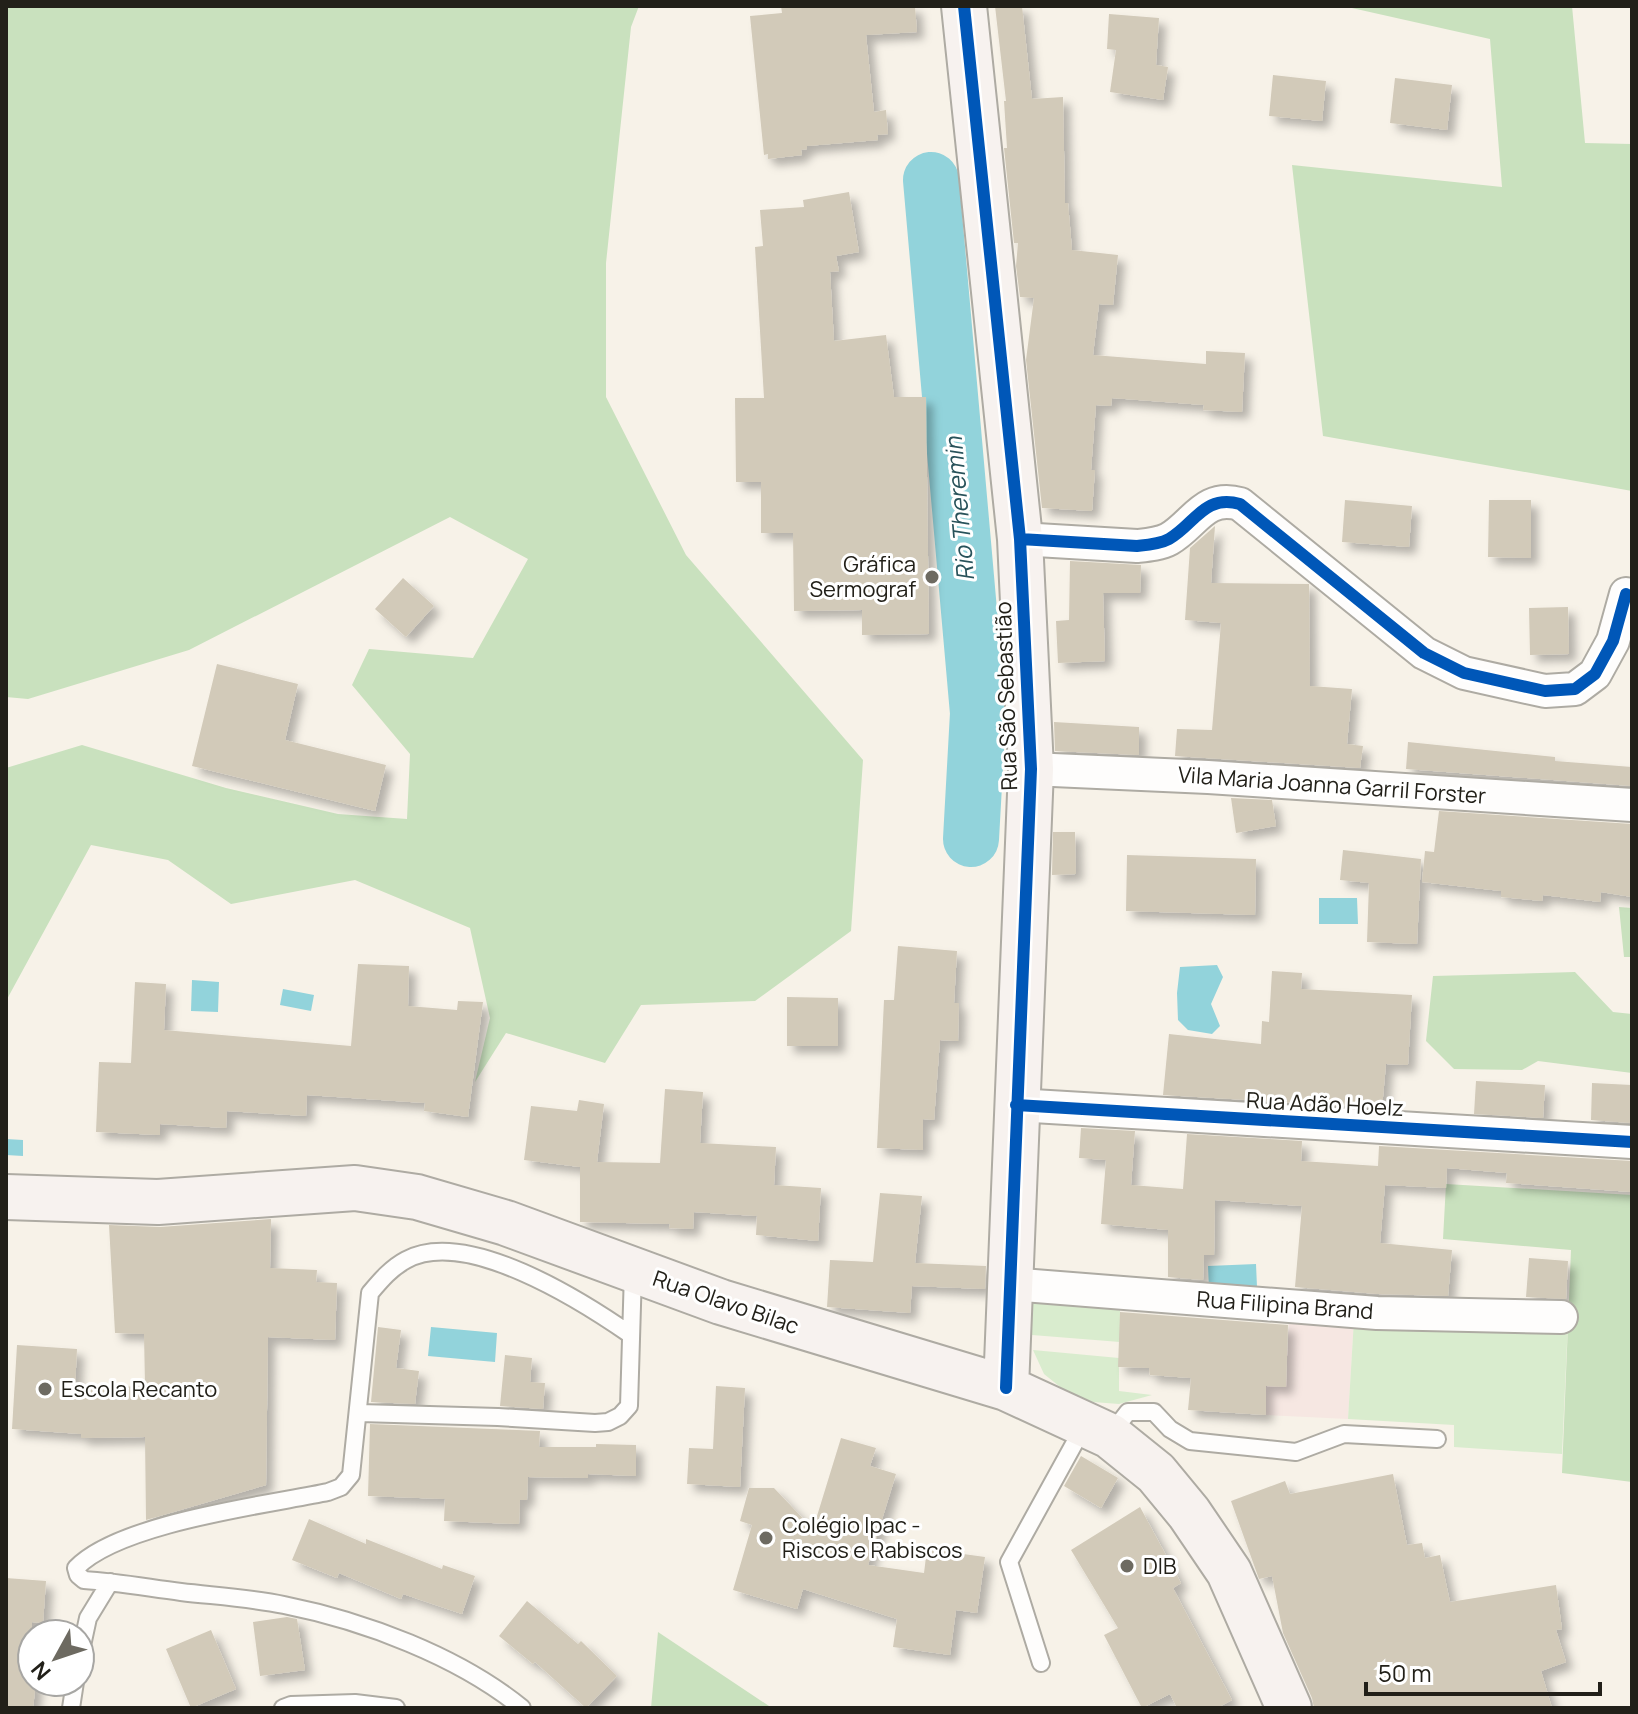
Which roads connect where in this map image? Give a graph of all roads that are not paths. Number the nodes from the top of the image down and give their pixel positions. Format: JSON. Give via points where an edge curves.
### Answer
{"nodes":[{"id":1,"x":964,"y":6,"type":"edge"},
{"id":2,"x":1020,"y":539,"type":"junction"},
{"id":3,"x":1626,"y":594,"type":"dead end"},
{"id":4,"x":1031,"y":769,"type":"junction"},
{"id":5,"x":1632,"y":805,"type":"edge"},
{"id":6,"x":1016,"y":1105,"type":"junction"},
{"id":7,"x":1632,"y":1142,"type":"edge"},
{"id":8,"x":6,"y":1197,"type":"edge"},
{"id":9,"x":633,"y":1270,"type":"junction"},
{"id":10,"x":1009,"y":1284,"type":"junction"},
{"id":11,"x":1561,"y":1317,"type":"dead end"},
{"id":12,"x":631,"y":1335,"type":"junction"},
{"id":13,"x":1006,"y":1388,"type":"junction"},
{"id":14,"x":360,"y":1413,"type":"junction"},
{"id":15,"x":1098,"y":1430,"type":"junction"},
{"id":16,"x":1437,"y":1439,"type":"dead end"},
{"id":17,"x":110,"y":1582,"type":"junction"},
{"id":18,"x":88,"y":1618,"type":"edge"},
{"id":19,"x":1041,"y":1663,"type":"dead end"},
{"id":20,"x":283,"y":1708,"type":"edge"},
{"id":21,"x":396,"y":1708,"type":"edge"},
{"id":22,"x":522,"y":1708,"type":"edge"},
{"id":23,"x":1289,"y":1708,"type":"edge"}],
"edges":[{"from":1,"to":2,"type":"main road","name":"Rua São Sebastião"},
{"from":2,"to":3,"type":"street","via":[[1155,544],[1168,540],[1212,504],[1240,504],[1424,653],[1464,673],[1545,691],[1575,689],[1595,674],[1613,641]]},
{"from":2,"to":4,"type":"main road","name":"Rua São Sebastião"},
{"from":4,"to":5,"type":"street","name":"Vila Maria Joanna Garril Forster"},
{"from":4,"to":6,"type":"main road","name":"Rua São Sebastião"},
{"from":6,"to":7,"type":"street","name":"Rua Adão Hoelz"},
{"from":6,"to":10,"type":"main road","name":"Rua São Sebastião"},
{"from":8,"to":9,"type":"main road","name":"Rua Olavo Bilac","via":[[158,1202],[366,1189],[417,1197],[506,1223]]},
{"from":9,"to":12,"type":"lane"},
{"from":9,"to":13,"type":"main road","name":"Rua Olavo Bilac"},
{"from":10,"to":11,"type":"street","name":"Rua Filipina Brand","via":[[1377,1313]]},
{"from":10,"to":13,"type":"main road","name":"Rua São Sebastião"},
{"from":12,"to":14,"type":"lane","via":[[629,1406],[608,1422]]},
{"from":12,"to":14,"type":"lane","via":[[575,1298],[475,1255],[440,1251],[408,1258],[370,1293]]},
{"from":13,"to":15,"type":"main road","name":"Rua Olavo Bilac"},
{"from":14,"to":17,"type":"lane","via":[[351,1475],[341,1487],[137,1534],[91,1555],[76,1568],[84,1580]]},
{"from":15,"to":16,"type":"lane","via":[[1128,1412],[1154,1412],[1190,1441],[1296,1452],[1344,1434]]},
{"from":15,"to":19,"type":"lane","via":[[1009,1562]]},
{"from":15,"to":23,"type":"main road","name":"Rua Olavo Bilac","via":[[1156,1473],[1189,1513],[1229,1572]]},
{"from":17,"to":18,"type":"lane"},
{"from":17,"to":22,"type":"lane","via":[[327,1616],[443,1659],[495,1686]]},
{"from":20,"to":21,"type":"lane","via":[[355,1703]]}]}
